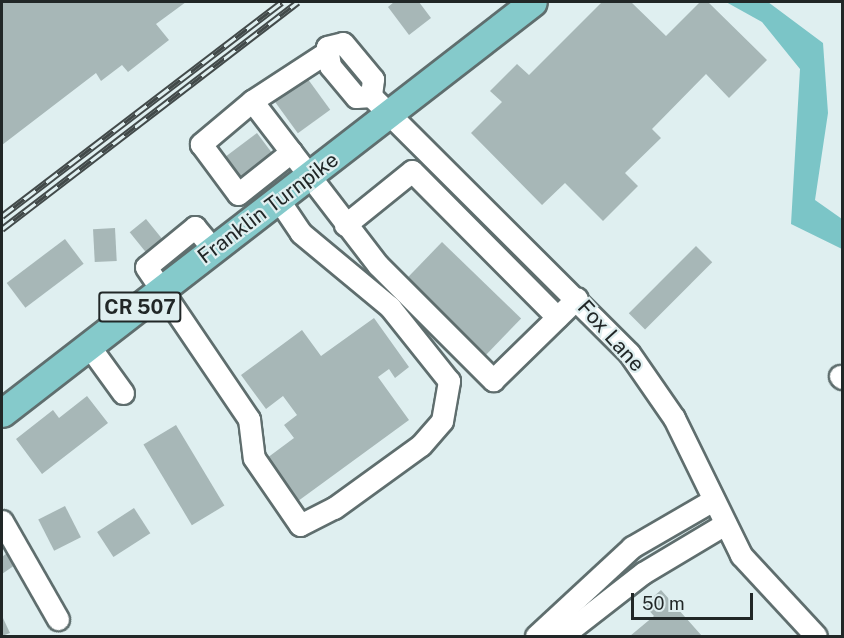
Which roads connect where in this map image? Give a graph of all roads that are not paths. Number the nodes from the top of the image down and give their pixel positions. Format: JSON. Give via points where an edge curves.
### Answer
{"nodes":[{"id":1,"x":533,"y":2,"type":"edge"},
{"id":2,"x":252,"y":101,"type":"junction"},
{"id":3,"x":389,"y":116,"type":"junction"},
{"id":4,"x":291,"y":152,"type":"junction"},
{"id":5,"x":310,"y":176,"type":"junction"},
{"id":6,"x":460,"y":185,"type":"junction"},
{"id":7,"x":238,"y":194,"type":"junction"},
{"id":8,"x":279,"y":200,"type":"junction"},
{"id":9,"x":441,"y":200,"type":"junction"},
{"id":10,"x":255,"y":218,"type":"junction"},
{"id":11,"x":345,"y":225,"type":"junction"},
{"id":12,"x":160,"y":291,"type":"junction"},
{"id":13,"x":577,"y":298,"type":"junction"},
{"id":14,"x":557,"y":317,"type":"junction"},
{"id":15,"x":89,"y":346,"type":"junction"},
{"id":16,"x":123,"y":393,"type":"dead end"},
{"id":17,"x":2,"y":413,"type":"edge"},
{"id":18,"x":713,"y":500,"type":"junction"},
{"id":19,"x":2,"y":521,"type":"edge"},
{"id":20,"x":725,"y":524,"type":"junction"},
{"id":21,"x":58,"y":619,"type":"dead end"},
{"id":22,"x":536,"y":636,"type":"edge"},
{"id":23,"x":562,"y":636,"type":"edge"},
{"id":24,"x":816,"y":636,"type":"edge"}],
"edges":[{"from":1,"to":3,"type":"main road","name":"Franklin Turnpike","number":"CR 507"},
{"from":2,"to":3,"type":"street","name":"Fox Lane","via":[[324,54],[327,47],[343,43],[373,79],[371,96]]},
{"from":2,"to":4,"type":"street"},
{"from":2,"to":7,"type":"street","via":[[201,144]]},
{"from":3,"to":5,"type":"main road","name":"Franklin Turnpike","number":"CR 507"},
{"from":3,"to":6,"type":"street","name":"Fox Lane"},
{"from":4,"to":5,"type":"street"},
{"from":4,"to":7,"type":"street"},
{"from":5,"to":8,"type":"main road","name":"Franklin Turnpike","number":"CR 507"},
{"from":5,"to":11,"type":"street"},
{"from":6,"to":9,"type":"street"},
{"from":6,"to":13,"type":"street","name":"Fox Lane"},
{"from":7,"to":10,"type":"street"},
{"from":8,"to":10,"type":"main road","name":"Franklin Turnpike","number":"CR 507"},
{"from":8,"to":12,"type":"street","via":[[301,233],[390,307],[449,381],[442,421],[421,445],[334,508],[300,525],[254,458],[249,419]]},
{"from":9,"to":11,"type":"street","via":[[412,171]]},
{"from":9,"to":14,"type":"street"},
{"from":10,"to":12,"type":"main road","name":"Franklin Turnpike","number":"CR 507"},
{"from":11,"to":14,"type":"street","via":[[378,265],[493,380]]},
{"from":12,"to":15,"type":"main road","name":"Franklin Turnpike","number":"CR 507"},
{"from":13,"to":14,"type":"street"},
{"from":13,"to":18,"type":"street","name":"Fox Lane","via":[[651,380]]},
{"from":15,"to":16,"type":"street"},
{"from":15,"to":17,"type":"main road","name":"Franklin Turnpike","number":"CR 507"},
{"from":18,"to":20,"type":"street","name":"Fox Lane"},
{"from":18,"to":22,"type":"street","via":[[632,547]]},
{"from":19,"to":21,"type":"street"},
{"from":20,"to":23,"type":"street","via":[[643,573]]},
{"from":20,"to":24,"type":"street","name":"Fox Lane","via":[[756,576]]}]}
